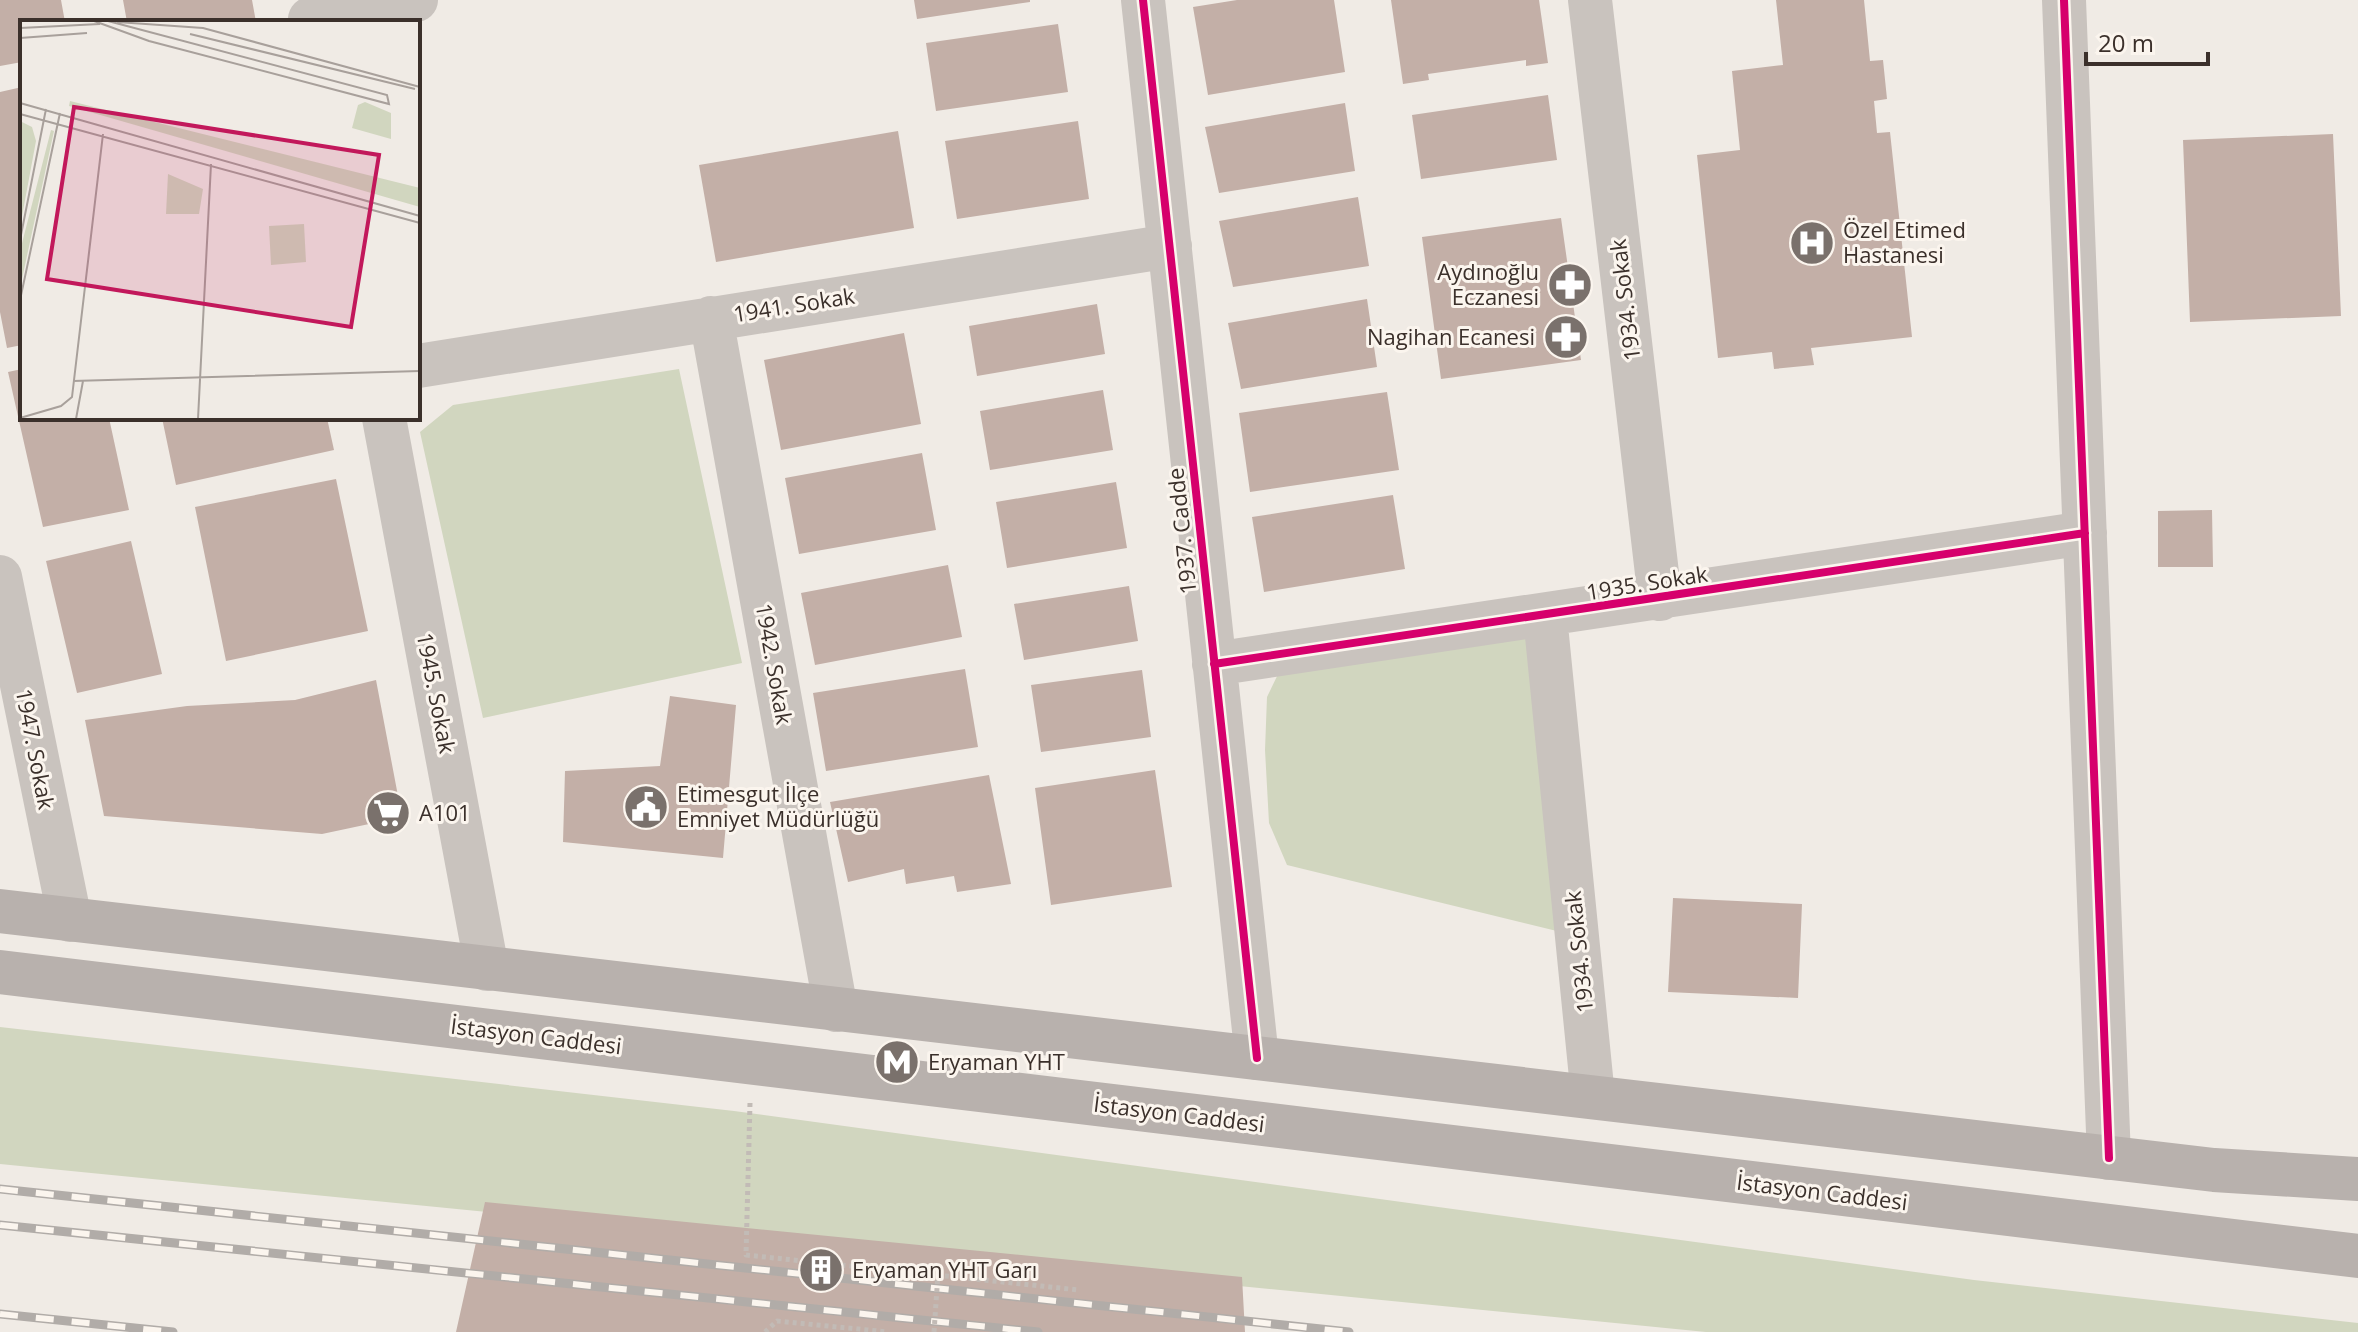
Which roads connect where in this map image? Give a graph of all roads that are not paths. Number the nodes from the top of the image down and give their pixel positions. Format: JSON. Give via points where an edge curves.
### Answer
{"nodes":[{"id":1,"x":416,"y":0,"type":"edge"},
{"id":2,"x":1143,"y":0,"type":"edge"},
{"id":3,"x":1590,"y":0,"type":"edge"},
{"id":4,"x":2064,"y":0,"type":"edge"},
{"id":5,"x":309,"y":14,"type":"edge"},
{"id":6,"x":1170,"y":246,"type":"junction"},
{"id":7,"x":711,"y":318,"type":"junction"},
{"id":8,"x":420,"y":366,"type":"edge"},
{"id":9,"x":384,"y":420,"type":"edge"},
{"id":10,"x":2085,"y":533,"type":"junction"},
{"id":11,"x":0,"y":577,"type":"edge"},
{"id":12,"x":1660,"y":599,"type":"junction"},
{"id":13,"x":1545,"y":616,"type":"junction"},
{"id":14,"x":1214,"y":664,"type":"junction"},
{"id":15,"x":0,"y":911,"type":"edge"},
{"id":16,"x":70,"y":920,"type":"junction"},
{"id":17,"x":487,"y":969,"type":"junction"},
{"id":18,"x":0,"y":972,"type":"edge"},
{"id":19,"x":836,"y":1010,"type":"junction"},
{"id":20,"x":1257,"y":1058,"type":"junction"},
{"id":21,"x":1593,"y":1097,"type":"junction"},
{"id":22,"x":2109,"y":1158,"type":"junction"},
{"id":23,"x":2358,"y":1179,"type":"edge"},
{"id":24,"x":2358,"y":1256,"type":"edge"}],
"edges":[{"from":1,"to":5,"type":"street"},
{"from":2,"to":6,"type":"street","name":"1937. Cadde"},
{"from":3,"to":12,"type":"street","name":"1934. Sokak"},
{"from":4,"to":10,"type":"street"},
{"from":6,"to":7,"type":"street","name":"1941. Sokak"},
{"from":6,"to":14,"type":"street","name":"1937. Cadde"},
{"from":7,"to":8,"type":"street","name":"1941. Sokak"},
{"from":7,"to":19,"type":"street","name":"1942. Sokak"},
{"from":9,"to":17,"type":"street","name":"1945. Sokak"},
{"from":10,"to":12,"type":"street","name":"1935. Sokak"},
{"from":10,"to":22,"type":"street"},
{"from":11,"to":16,"type":"street","name":"1947. Sokak"},
{"from":12,"to":13,"type":"street","name":"1935. Sokak"},
{"from":13,"to":14,"type":"street","name":"1935. Sokak"},
{"from":13,"to":21,"type":"street","name":"1934. Sokak"},
{"from":14,"to":20,"type":"street","name":"1937. Cadde"},
{"from":15,"to":16,"type":"main road"},
{"from":16,"to":17,"type":"main road"},
{"from":17,"to":19,"type":"main road"},
{"from":18,"to":24,"type":"main road","name":"İstasyon Caddesi"},
{"from":19,"to":20,"type":"main road"},
{"from":20,"to":21,"type":"main road"},
{"from":21,"to":22,"type":"main road"},
{"from":22,"to":23,"type":"main road"}]}
